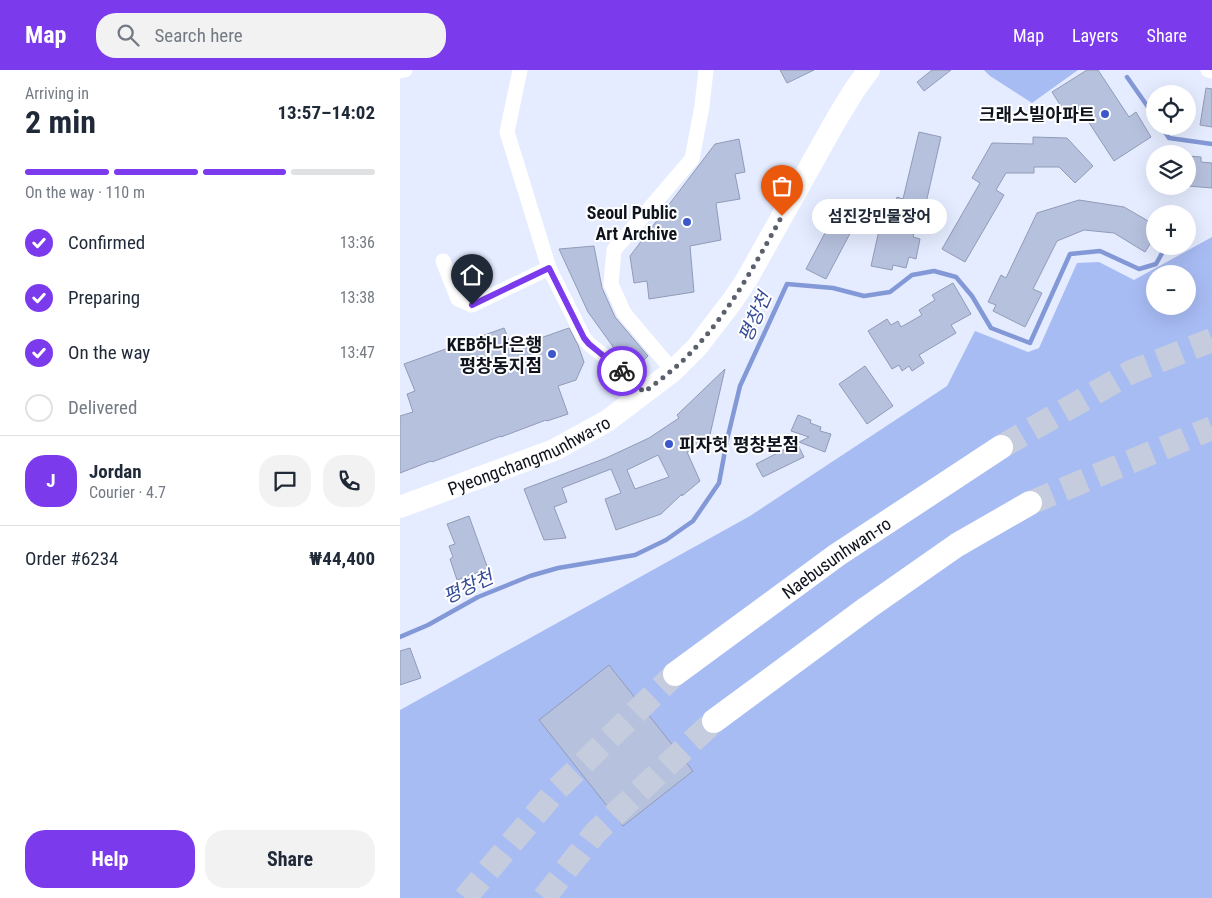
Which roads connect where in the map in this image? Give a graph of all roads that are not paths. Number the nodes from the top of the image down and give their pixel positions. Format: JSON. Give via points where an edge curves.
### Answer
{"nodes":[{"id":1,"x":405,"y":70,"type":"edge"},
{"id":2,"x":520,"y":70,"type":"edge"},
{"id":3,"x":706,"y":70,"type":"edge"},
{"id":4,"x":869,"y":70,"type":"edge"},
{"id":5,"x":1208,"y":70,"type":"edge"},
{"id":6,"x":400,"y":71,"type":"edge"},
{"id":7,"x":1212,"y":71,"type":"edge"},
{"id":8,"x":443,"y":261,"type":"dead end"},
{"id":9,"x":549,"y":268,"type":"junction"},
{"id":10,"x":673,"y":371,"type":"junction"},
{"id":11,"x":644,"y":392,"type":"junction"},
{"id":12,"x":1001,"y":447,"type":"tunnel mouth"},
{"id":13,"x":1030,"y":502,"type":"tunnel mouth"},
{"id":14,"x":400,"y":507,"type":"edge"},
{"id":15,"x":674,"y":674,"type":"tunnel mouth"},
{"id":16,"x":714,"y":721,"type":"tunnel mouth"}],
"edges":[{"from":1,"to":6,"type":"street"},
{"from":2,"to":9,"type":"street","via":[[507,132]]},
{"from":3,"to":10,"type":"street","via":[[692,159],[614,250],[611,284],[624,313]]},
{"from":4,"to":10,"type":"main road","name":"Pyeongchangmunhwa-ro","via":[[836,120],[747,279],[697,347]]},
{"from":5,"to":7,"type":"street"},
{"from":8,"to":9,"type":"street","via":[[458,299],[472,305]]},
{"from":9,"to":11,"type":"street","via":[[584,338]]},
{"from":10,"to":11,"type":"main road","name":"Pyeongchangmunhwa-ro"},
{"from":11,"to":14,"type":"main road","name":"Pyeongchangmunhwa-ro","via":[[607,421],[554,450]]},
{"from":12,"to":15,"type":"highway","name":"Naebusunhwan-ro","via":[[837,555]]},
{"from":13,"to":16,"type":"highway","via":[[957,545]]}]}
